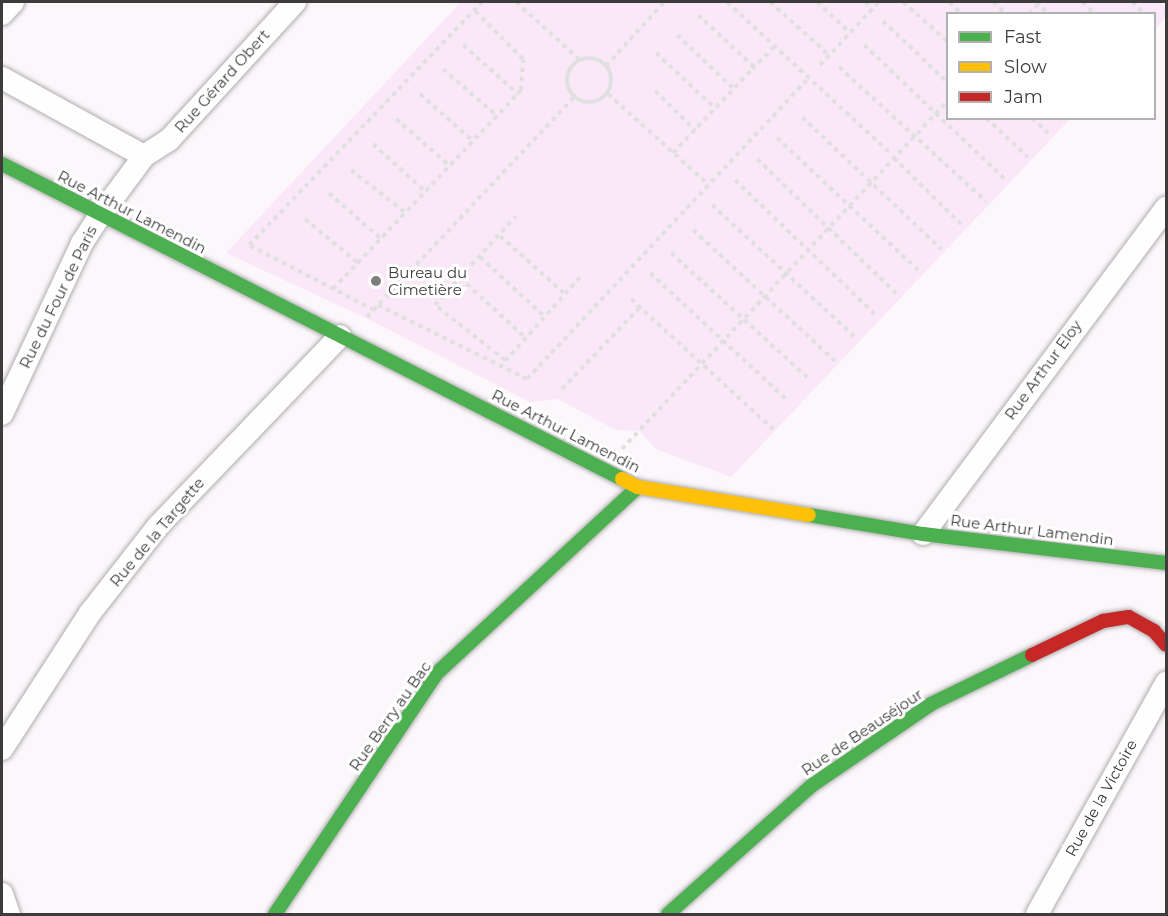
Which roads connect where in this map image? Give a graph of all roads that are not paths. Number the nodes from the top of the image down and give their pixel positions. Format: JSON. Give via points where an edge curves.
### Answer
{"nodes":[{"id":1,"x":13,"y":2,"type":"edge"},
{"id":2,"x":295,"y":2,"type":"edge"},
{"id":3,"x":2,"y":14,"type":"edge"},
{"id":4,"x":2,"y":78,"type":"edge"},
{"id":5,"x":144,"y":156,"type":"junction"},
{"id":6,"x":2,"y":164,"type":"edge"},
{"id":7,"x":1167,"y":208,"type":"edge"},
{"id":8,"x":101,"y":214,"type":"junction"},
{"id":9,"x":345,"y":338,"type":"junction"},
{"id":10,"x":2,"y":414,"type":"edge"},
{"id":11,"x":638,"y":487,"type":"junction"},
{"id":12,"x":923,"y":534,"type":"junction"},
{"id":13,"x":1167,"y":563,"type":"edge"},
{"id":14,"x":1167,"y":645,"type":"edge"},
{"id":15,"x":1167,"y":683,"type":"edge"},
{"id":16,"x":2,"y":749,"type":"edge"},
{"id":17,"x":2,"y":894,"type":"edge"},
{"id":18,"x":9,"y":915,"type":"edge"},
{"id":19,"x":275,"y":915,"type":"edge"},
{"id":20,"x":669,"y":915,"type":"edge"},
{"id":21,"x":1037,"y":915,"type":"edge"}],
"edges":[{"from":1,"to":3,"type":"street"},
{"from":2,"to":5,"type":"street","name":"Rue Gérard Obert","via":[[169,140]]},
{"from":4,"to":5,"type":"street"},
{"from":5,"to":8,"type":"street","name":"Rue Gérard Obert"},
{"from":6,"to":8,"type":"street","name":"Rue Arthur Lamendin"},
{"from":7,"to":12,"type":"street","name":"Rue Arthur Eloy"},
{"from":8,"to":9,"type":"street","name":"Rue Arthur Lamendin"},
{"from":8,"to":10,"type":"street","name":"Rue du Four de Paris","via":[[82,243]]},
{"from":9,"to":11,"type":"street","name":"Rue Arthur Lamendin"},
{"from":9,"to":16,"type":"street","name":"Rue de la Targette","via":[[158,526],[90,613]]},
{"from":11,"to":12,"type":"street","name":"Rue Arthur Lamendin"},
{"from":11,"to":19,"type":"street","name":"Rue Berry au Bac","via":[[436,674]]},
{"from":12,"to":13,"type":"street","name":"Rue Arthur Lamendin"},
{"from":14,"to":20,"type":"street","name":"Rue de Beauséjour","via":[[1154,631],[1129,617],[1103,621],[931,704],[812,786]]},
{"from":15,"to":21,"type":"street","name":"Rue de la Victoire"},
{"from":17,"to":18,"type":"street"}]}
